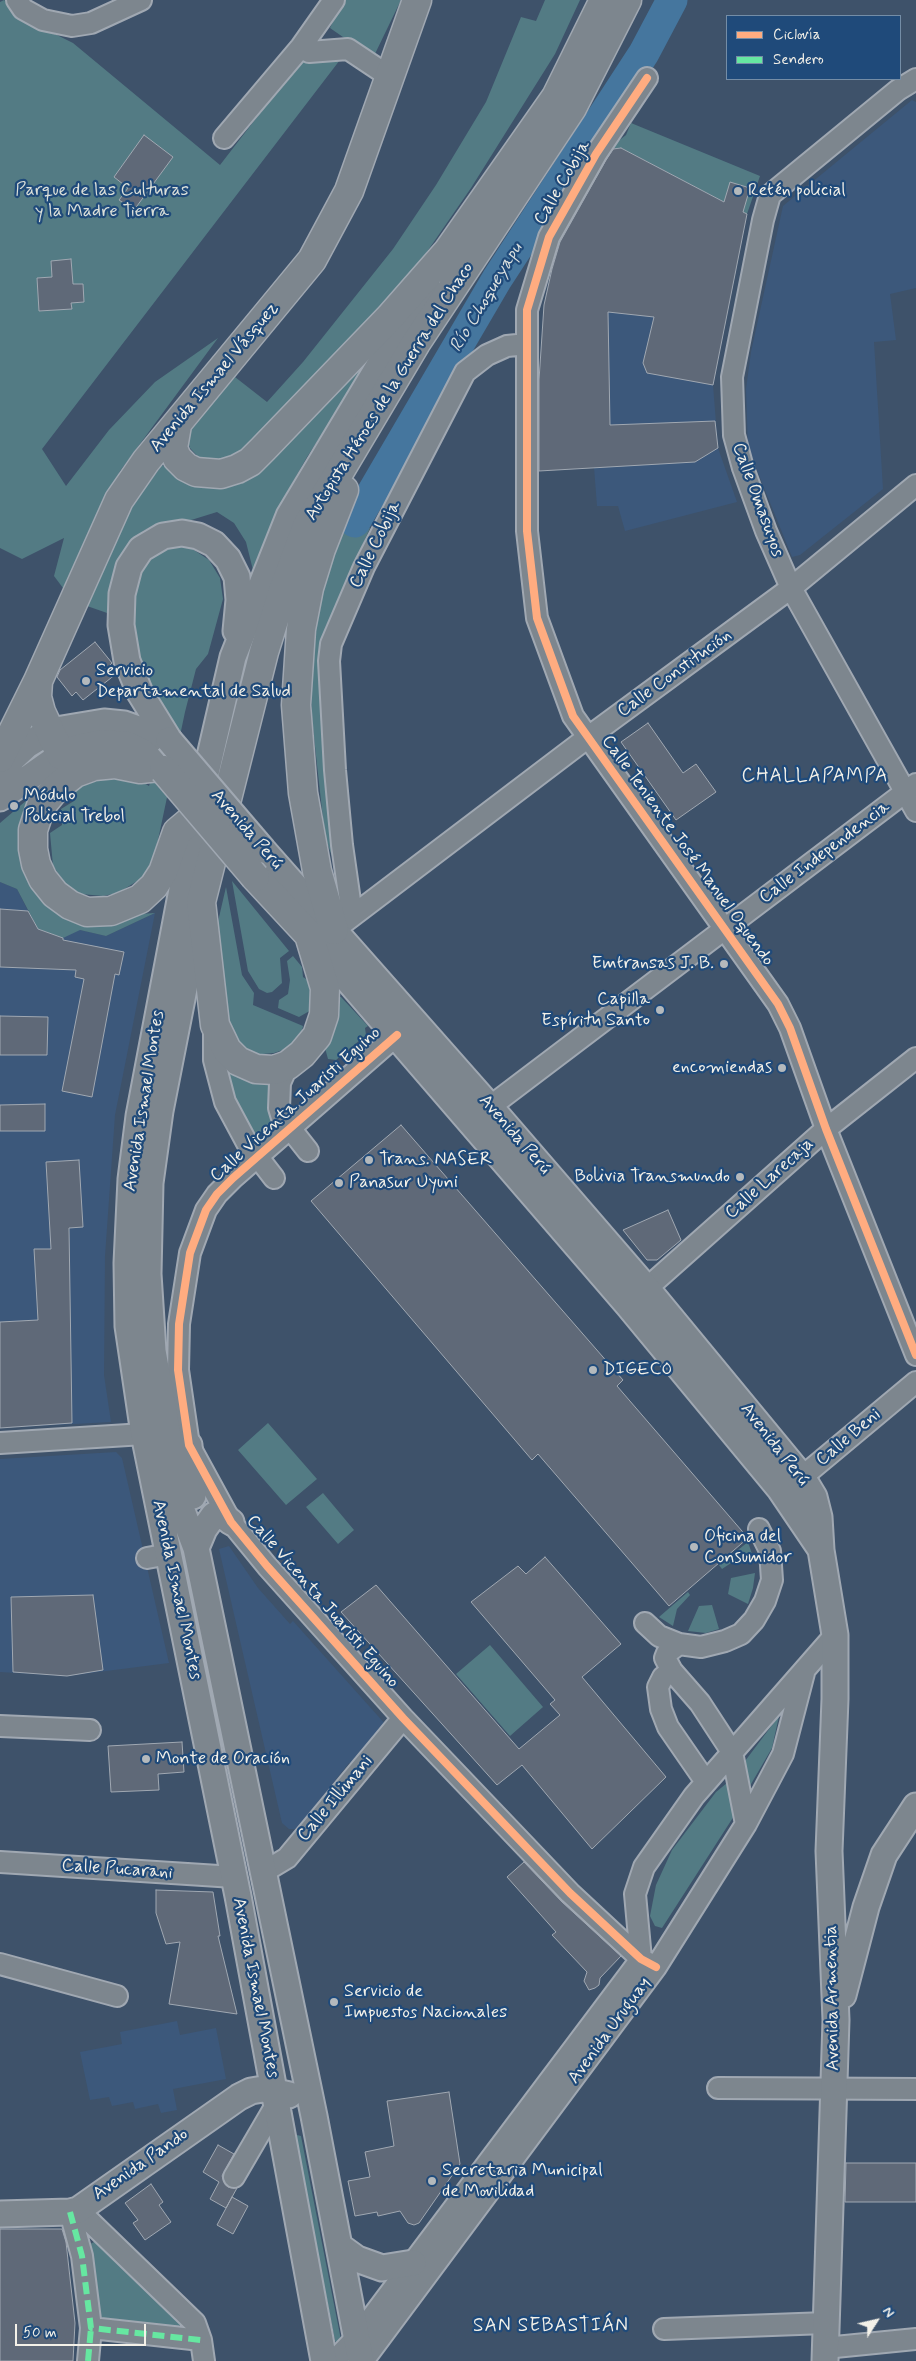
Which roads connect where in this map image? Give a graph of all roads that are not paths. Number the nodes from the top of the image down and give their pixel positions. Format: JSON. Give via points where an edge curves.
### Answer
{"nodes":[{"id":1,"x":16,"y":0,"type":"edge"},
{"id":2,"x":141,"y":0,"type":"edge"},
{"id":3,"x":334,"y":0,"type":"edge"},
{"id":4,"x":417,"y":0,"type":"edge"},
{"id":5,"x":604,"y":0,"type":"edge"},
{"id":6,"x":627,"y":0,"type":"edge"},
{"id":7,"x":301,"y":47,"type":"junction"},
{"id":8,"x":390,"y":76,"type":"junction"},
{"id":9,"x":647,"y":78,"type":"dead end"},
{"id":10,"x":916,"y":79,"type":"edge"},
{"id":11,"x":224,"y":138,"type":"dead end"},
{"id":12,"x":448,"y":251,"type":"junction"},
{"id":13,"x":416,"y":343,"type":"junction"},
{"id":14,"x":527,"y":344,"type":"junction"},
{"id":15,"x":177,"y":425,"type":"junction"},
{"id":16,"x":916,"y":485,"type":"edge"},
{"id":17,"x":791,"y":588,"type":"junction"},
{"id":18,"x":233,"y":657,"type":"junction"},
{"id":19,"x":38,"y":681,"type":"junction"},
{"id":20,"x":587,"y":738,"type":"junction"},
{"id":21,"x":169,"y":740,"type":"junction"},
{"id":22,"x":55,"y":743,"type":"junction"},
{"id":23,"x":0,"y":758,"type":"edge"},
{"id":24,"x":161,"y":768,"type":"junction"},
{"id":25,"x":0,"y":777,"type":"edge"},
{"id":26,"x":911,"y":788,"type":"edge"},
{"id":27,"x":0,"y":798,"type":"edge"},
{"id":28,"x":916,"y":810,"type":"edge"},
{"id":29,"x":196,"y":816,"type":"junction"},
{"id":30,"x":201,"y":902,"type":"junction"},
{"id":31,"x":332,"y":926,"type":"junction"},
{"id":32,"x":724,"y":929,"type":"junction"},
{"id":33,"x":214,"y":1025,"type":"junction"},
{"id":34,"x":406,"y":1028,"type":"junction"},
{"id":35,"x":916,"y":1058,"type":"edge"},
{"id":36,"x":288,"y":1065,"type":"junction"},
{"id":37,"x":481,"y":1114,"type":"junction"},
{"id":38,"x":826,"y":1129,"type":"junction"},
{"id":39,"x":291,"y":1130,"type":"junction"},
{"id":40,"x":308,"y":1151,"type":"dead end"},
{"id":41,"x":257,"y":1157,"type":"junction"},
{"id":42,"x":274,"y":1178,"type":"dead end"},
{"id":43,"x":637,"y":1297,"type":"junction"},
{"id":44,"x":916,"y":1355,"type":"edge"},
{"id":45,"x":916,"y":1382,"type":"edge"},
{"id":46,"x":144,"y":1434,"type":"junction"},
{"id":47,"x":0,"y":1443,"type":"edge"},
{"id":48,"x":189,"y":1445,"type":"junction"},
{"id":49,"x":802,"y":1477,"type":"junction"},
{"id":50,"x":780,"y":1489,"type":"junction"},
{"id":51,"x":232,"y":1522,"type":"junction"},
{"id":52,"x":758,"y":1529,"type":"dead end"},
{"id":53,"x":196,"y":1548,"type":"junction"},
{"id":54,"x":821,"y":1550,"type":"junction"},
{"id":55,"x":158,"y":1556,"type":"junction"},
{"id":56,"x":645,"y":1623,"type":"dead end"},
{"id":57,"x":835,"y":1635,"type":"junction"},
{"id":58,"x":679,"y":1644,"type":"junction"},
{"id":59,"x":672,"y":1671,"type":"junction"},
{"id":60,"x":804,"y":1671,"type":"junction"},
{"id":61,"x":403,"y":1718,"type":"junction"},
{"id":62,"x":0,"y":1726,"type":"edge"},
{"id":63,"x":90,"y":1730,"type":"dead end"},
{"id":64,"x":732,"y":1752,"type":"junction"},
{"id":65,"x":706,"y":1782,"type":"junction"},
{"id":66,"x":916,"y":1806,"type":"edge"},
{"id":67,"x":746,"y":1824,"type":"junction"},
{"id":68,"x":0,"y":1862,"type":"edge"},
{"id":69,"x":262,"y":1873,"type":"junction"},
{"id":70,"x":234,"y":1877,"type":"junction"},
{"id":71,"x":649,"y":1963,"type":"junction"},
{"id":72,"x":0,"y":1964,"type":"edge"},
{"id":73,"x":118,"y":1996,"type":"dead end"},
{"id":74,"x":836,"y":2020,"type":"junction"},
{"id":75,"x":718,"y":2088,"type":"dead end"},
{"id":76,"x":835,"y":2089,"type":"junction"},
{"id":77,"x":916,"y":2089,"type":"edge"},
{"id":78,"x":275,"y":2098,"type":"junction"},
{"id":79,"x":323,"y":2163,"type":"junction"},
{"id":80,"x":234,"y":2177,"type":"dead end"},
{"id":81,"x":74,"y":2211,"type":"junction"},
{"id":82,"x":0,"y":2214,"type":"edge"},
{"id":83,"x":339,"y":2246,"type":"junction"},
{"id":84,"x":421,"y":2264,"type":"junction"},
{"id":85,"x":826,"y":2323,"type":"junction"},
{"id":86,"x":91,"y":2328,"type":"junction"},
{"id":87,"x":664,"y":2329,"type":"dead end"},
{"id":88,"x":916,"y":2339,"type":"edge"},
{"id":89,"x":201,"y":2340,"type":"junction"},
{"id":90,"x":360,"y":2353,"type":"edge"},
{"id":91,"x":825,"y":2354,"type":"edge"},
{"id":92,"x":88,"y":2361,"type":"edge"},
{"id":93,"x":204,"y":2361,"type":"edge"},
{"id":94,"x":324,"y":2361,"type":"edge"},
{"id":95,"x":334,"y":2361,"type":"edge"}],
"edges":[{"from":1,"to":2,"type":"street","via":[[23,9],[42,20],[72,26],[90,23]]},
{"from":3,"to":7,"type":"street"},
{"from":4,"to":8,"type":"highway","name":"Avenida Ismael Vásquez"},
{"from":5,"to":12,"type":"highway","name":"Autopista Héroes de la Guerra del Chaco","via":[[556,96]]},
{"from":6,"to":13,"type":"highway","name":"Autopista Héroes de la Guerra del Chaco","via":[[572,108]]},
{"from":7,"to":8,"type":"street","via":[[309,52],[348,49]]},
{"from":7,"to":11,"type":"street"},
{"from":8,"to":15,"type":"highway","name":"Avenida Ismael Vásquez","via":[[349,191],[312,260]]},
{"from":9,"to":14,"type":"street","name":"Calle Cobija","via":[[596,154],[549,238],[527,310]]},
{"from":10,"to":17,"type":"street","name":"Calle Omasuyos","via":[[775,189],[767,201],[732,377],[734,434],[742,468]]},
{"from":12,"to":15,"type":"highway","via":[[390,317],[250,462],[221,474],[196,472],[186,467],[173,448]]},
{"from":12,"to":18,"type":"main road","name":"Autopista Héroes de la Guerra del Chaco","via":[[289,516]]},
{"from":13,"to":30,"type":"highway","name":"Autopista Héroes de la Guerra del Chaco","via":[[307,526],[264,652]]},
{"from":13,"to":31,"type":"highway","via":[[376,431],[344,491],[321,549],[300,630],[296,705],[303,792],[317,871]]},
{"from":14,"to":20,"type":"street","name":"Calle Teniente José Manuel Oquendo","via":[[527,531],[537,618],[572,716]]},
{"from":14,"to":31,"type":"street","name":"Calle Cobija","via":[[507,346],[487,355],[465,372],[364,567],[331,644],[329,661],[342,845]]},
{"from":15,"to":19,"type":"highway","name":"Avenida Ismael Vásquez","via":[[146,461],[120,500]]},
{"from":16,"to":17,"type":"street","name":"Calle Constitución"},
{"from":17,"to":20,"type":"street","name":"Calle Constitución"},
{"from":17,"to":26,"type":"street","name":"Calle Omasuyos"},
{"from":18,"to":21,"type":"main road","name":"Avenida Perú","via":[[237,577],[228,558],[214,544],[182,533],[163,536],[142,549],[129,567],[124,585],[121,625],[127,661],[140,693]]},
{"from":18,"to":29,"type":"main road","name":"Autopista Héroes de la Guerra del Chaco"},
{"from":19,"to":22,"type":"highway","name":"Avenida Ismael Vásquez","via":[[37,697],[41,712]]},
{"from":19,"to":23,"type":"highway"},
{"from":20,"to":31,"type":"street","name":"Calle Constitución"},
{"from":20,"to":32,"type":"street","name":"Calle Teniente José Manuel Oquendo"},
{"from":21,"to":22,"type":"main road","via":[[124,724],[104,722]]},
{"from":21,"to":31,"type":"main road","name":"Avenida Perú","bridge":true},
{"from":22,"to":24,"type":"highway","name":"Avenida Perú","via":[[128,746]]},
{"from":22,"to":25,"type":"main road","via":[[27,745]]},
{"from":22,"to":27,"type":"main road"},
{"from":24,"to":29,"type":"highway","via":[[140,769],[115,764],[94,766],[75,773],[56,788],[41,806],[33,830],[36,864],[54,894],[87,912],[111,911],[140,899],[163,872],[177,832]]},
{"from":24,"to":31,"type":"highway","name":"Avenida Perú","bridge":true,"via":[[255,878]]},
{"from":26,"to":28,"type":"street","name":"Calle Omasuyos"},
{"from":26,"to":32,"type":"street","name":"Calle Independencia"},
{"from":29,"to":46,"type":"main road","name":"Avenida Ismael Montes","via":[[139,1116],[131,1179],[128,1326]]},
{"from":30,"to":33,"type":"highway"},
{"from":30,"to":53,"type":"main road","name":"Avenida Ismael Montes","via":[[160,1111],[150,1182],[148,1274],[153,1351],[166,1427],[181,1508]]},
{"from":31,"to":34,"type":"main road","name":"Avenida Perú"},
{"from":31,"to":36,"type":"highway","via":[[321,1026],[311,1045]]},
{"from":32,"to":37,"type":"street","name":"Calle Independencia"},
{"from":32,"to":38,"type":"street","name":"Calle Teniente José Manuel Oquendo","via":[[778,1004],[790,1028]]},
{"from":33,"to":36,"type":"highway","via":[[227,1050],[238,1061],[256,1069],[274,1070]]},
{"from":33,"to":41,"type":"street","via":[[214,1060],[221,1088],[235,1124]]},
{"from":34,"to":37,"type":"main road","name":"Avenida Perú"},
{"from":34,"to":39,"type":"street","name":"Calle Vicenta Juaristi Eguino"},
{"from":35,"to":38,"type":"street","name":"Calle Larecaja"},
{"from":36,"to":39,"type":"street","via":[[280,1083],[279,1098],[282,1118]]},
{"from":37,"to":43,"type":"main road","name":"Avenida Perú"},
{"from":38,"to":43,"type":"street","name":"Calle Larecaja"},
{"from":38,"to":44,"type":"street","name":"Calle Teniente José Manuel Oquendo"},
{"from":39,"to":40,"type":"street"},
{"from":39,"to":41,"type":"street","name":"Calle Vicenta Juaristi Eguino"},
{"from":41,"to":42,"type":"street"},
{"from":41,"to":48,"type":"street","name":"Calle Vicenta Juaristi Eguino","via":[[217,1194],[199,1225],[190,1253],[179,1324],[178,1370]]},
{"from":43,"to":49,"type":"main road","name":"Avenida Perú"},
{"from":43,"to":50,"type":"main road","name":"Avenida Perú"},
{"from":45,"to":49,"type":"street","name":"Calle Beni"},
{"from":46,"to":47,"type":"street"},
{"from":46,"to":55,"type":"main road","name":"Avenida Ismael Montes"},
{"from":48,"to":51,"type":"street","name":"Calle Vicenta Juaristi Eguino"},
{"from":48,"to":53,"type":"main road"},
{"from":49,"to":50,"type":"street","name":"Calle Beni"},
{"from":49,"to":54,"type":"main road","name":"Avenida Perú","via":[[814,1497],[820,1517]]},
{"from":50,"to":54,"type":"main road","name":"Avenida Perú"},
{"from":51,"to":53,"type":"main road","via":[[221,1514],[214,1515]]},
{"from":51,"to":61,"type":"street","name":"Calle Vicenta Juaristi Eguino","via":[[266,1566]]},
{"from":52,"to":58,"type":"street","via":[[770,1551],[772,1580],[754,1620],[741,1634],[725,1641],[701,1647]]},
{"from":53,"to":55,"type":"main road"},
{"from":53,"to":69,"type":"main road","name":"Avenida Ismael Montes"},
{"from":54,"to":57,"type":"main road","name":"Avenida Perú"},
{"from":55,"to":70,"type":"main road","name":"Avenida Ismael Montes"},
{"from":56,"to":58,"type":"street","via":[[659,1636]]},
{"from":57,"to":60,"type":"street","name":"Avenida Uruguay"},
{"from":57,"to":74,"type":"main road","name":"Avenida Armentia","via":[[829,1852]]},
{"from":58,"to":59,"type":"street","via":[[665,1658]]},
{"from":59,"to":64,"type":"street","via":[[700,1703]]},
{"from":59,"to":65,"type":"street","via":[[663,1677],[658,1687],[661,1709],[668,1727]]},
{"from":60,"to":64,"type":"street","name":"Avenida Uruguay"},
{"from":60,"to":67,"type":"street","name":"Avenida Uruguay","via":[[783,1754]]},
{"from":61,"to":69,"type":"street","name":"Calle Illimani","via":[[287,1858]]},
{"from":61,"to":71,"type":"street","name":"Calle Vicenta Juaristi Eguino","via":[[570,1893]]},
{"from":62,"to":63,"type":"street"},
{"from":64,"to":65,"type":"street","name":"Avenida Uruguay"},
{"from":64,"to":67,"type":"street"},
{"from":65,"to":71,"type":"street","name":"Avenida Uruguay","via":[[644,1867],[635,1894]]},
{"from":66,"to":74,"type":"main road","via":[[884,1855],[866,1906]]},
{"from":67,"to":71,"type":"street","name":"Avenida Uruguay"},
{"from":68,"to":70,"type":"street","name":"Calle Pucarani"},
{"from":69,"to":70,"type":"main road"},
{"from":69,"to":79,"type":"main road","name":"Avenida Ismael Montes"},
{"from":70,"to":78,"type":"main road","name":"Avenida Ismael Montes"},
{"from":71,"to":84,"type":"street","name":"Avenida Uruguay"},
{"from":72,"to":73,"type":"street"},
{"from":74,"to":76,"type":"main road","name":"Avenida Armentia"},
{"from":75,"to":76,"type":"street"},
{"from":76,"to":77,"type":"street"},
{"from":76,"to":85,"type":"main road","name":"Avenida Armentia"},
{"from":78,"to":79,"type":"main road","via":[[286,2093],[297,2100],[302,2107],[311,2152]]},
{"from":78,"to":80,"type":"street"},
{"from":78,"to":81,"type":"main road","name":"Avenida Pando","via":[[251,2091],[239,2097]]},
{"from":78,"to":94,"type":"main road","name":"Avenida Ismael Montes"},
{"from":79,"to":83,"type":"main road","name":"Avenida Ismael Montes"},
{"from":81,"to":82,"type":"main road"},
{"from":81,"to":86,"type":"street"},
{"from":81,"to":89,"type":"street","via":[[188,2315],[195,2323]]},
{"from":83,"to":84,"type":"main road","via":[[382,2268]]},
{"from":83,"to":90,"type":"main road","name":"Avenida Ismael Montes"},
{"from":84,"to":90,"type":"street","name":"Avenida Uruguay"},
{"from":85,"to":87,"type":"street"},
{"from":85,"to":91,"type":"main road","name":"Avenida Armentia"},
{"from":86,"to":89,"type":"street"},
{"from":86,"to":92,"type":"street"},
{"from":88,"to":91,"type":"street"},
{"from":89,"to":93,"type":"street"},
{"from":90,"to":95,"type":"street","name":"Avenida Uruguay"}]}
